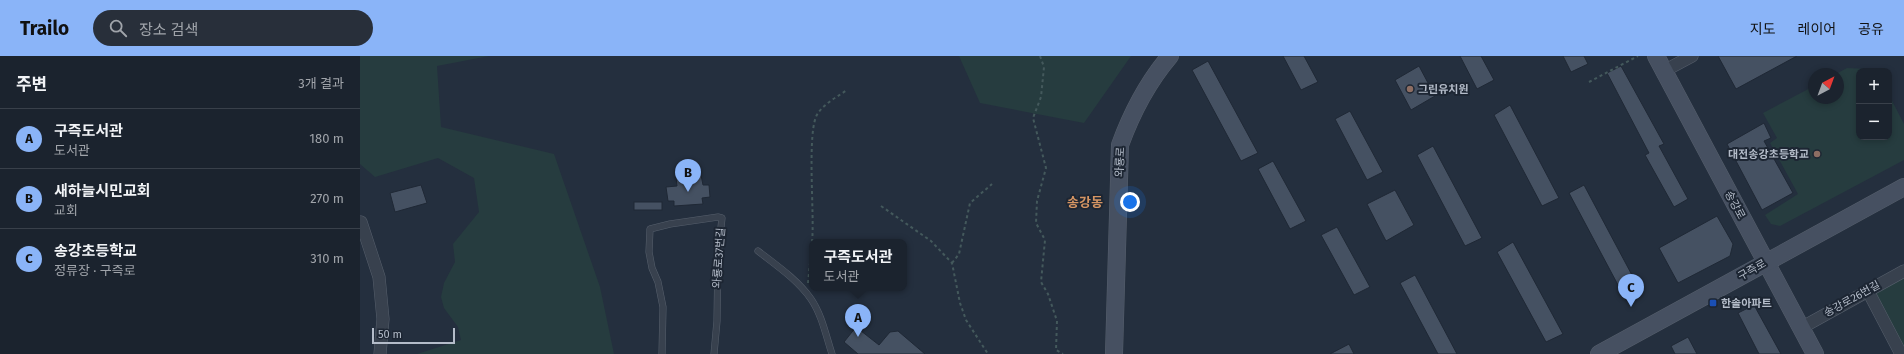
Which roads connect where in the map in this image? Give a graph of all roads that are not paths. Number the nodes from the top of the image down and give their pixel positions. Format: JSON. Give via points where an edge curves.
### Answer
{"nodes":[{"id":1,"x":1170,"y":56,"type":"edge"},
{"id":2,"x":1656,"y":56,"type":"edge"},
{"id":3,"x":1692,"y":56,"type":"edge"},
{"id":4,"x":1664,"y":71,"type":"junction"},
{"id":5,"x":1904,"y":187,"type":"edge"},
{"id":6,"x":361,"y":222,"type":"dead end"},
{"id":7,"x":758,"y":252,"type":"dead end"},
{"id":8,"x":1765,"y":263,"type":"junction"},
{"id":9,"x":1904,"y":271,"type":"edge"},
{"id":10,"x":1868,"y":291,"type":"junction"},
{"id":11,"x":1801,"y":328,"type":"junction"},
{"id":12,"x":380,"y":354,"type":"edge"},
{"id":13,"x":662,"y":354,"type":"edge"},
{"id":14,"x":714,"y":354,"type":"edge"},
{"id":15,"x":832,"y":354,"type":"edge"},
{"id":16,"x":1114,"y":354,"type":"edge"},
{"id":17,"x":1599,"y":354,"type":"edge"},
{"id":18,"x":1815,"y":354,"type":"edge"},
{"id":19,"x":1901,"y":354,"type":"edge"}],
"edges":[{"from":1,"to":16,"type":"main road","name":"와룡로","via":[[1155,74],[1130,116],[1120,144]]},
{"from":2,"to":4,"type":"main road","name":"송강로"},
{"from":3,"to":4,"type":"street"},
{"from":4,"to":8,"type":"main road","name":"송강로"},
{"from":5,"to":8,"type":"main road","name":"구즉로"},
{"from":6,"to":12,"type":"street","via":[[379,277],[383,319]]},
{"from":7,"to":15,"type":"lane","via":[[773,262],[811,299]]},
{"from":8,"to":11,"type":"main road","name":"송강로"},
{"from":8,"to":17,"type":"main road","name":"구즉로"},
{"from":9,"to":10,"type":"street","name":"송강로26번길"},
{"from":10,"to":11,"type":"street","name":"송강로26번길"},
{"from":10,"to":19,"type":"street"},
{"from":11,"to":18,"type":"main road","name":"송강로"},
{"from":13,"to":14,"type":"lane","name":"와룡로37번길","via":[[663,307],[649,252],[650,228],[718,217],[722,218]]}]}
